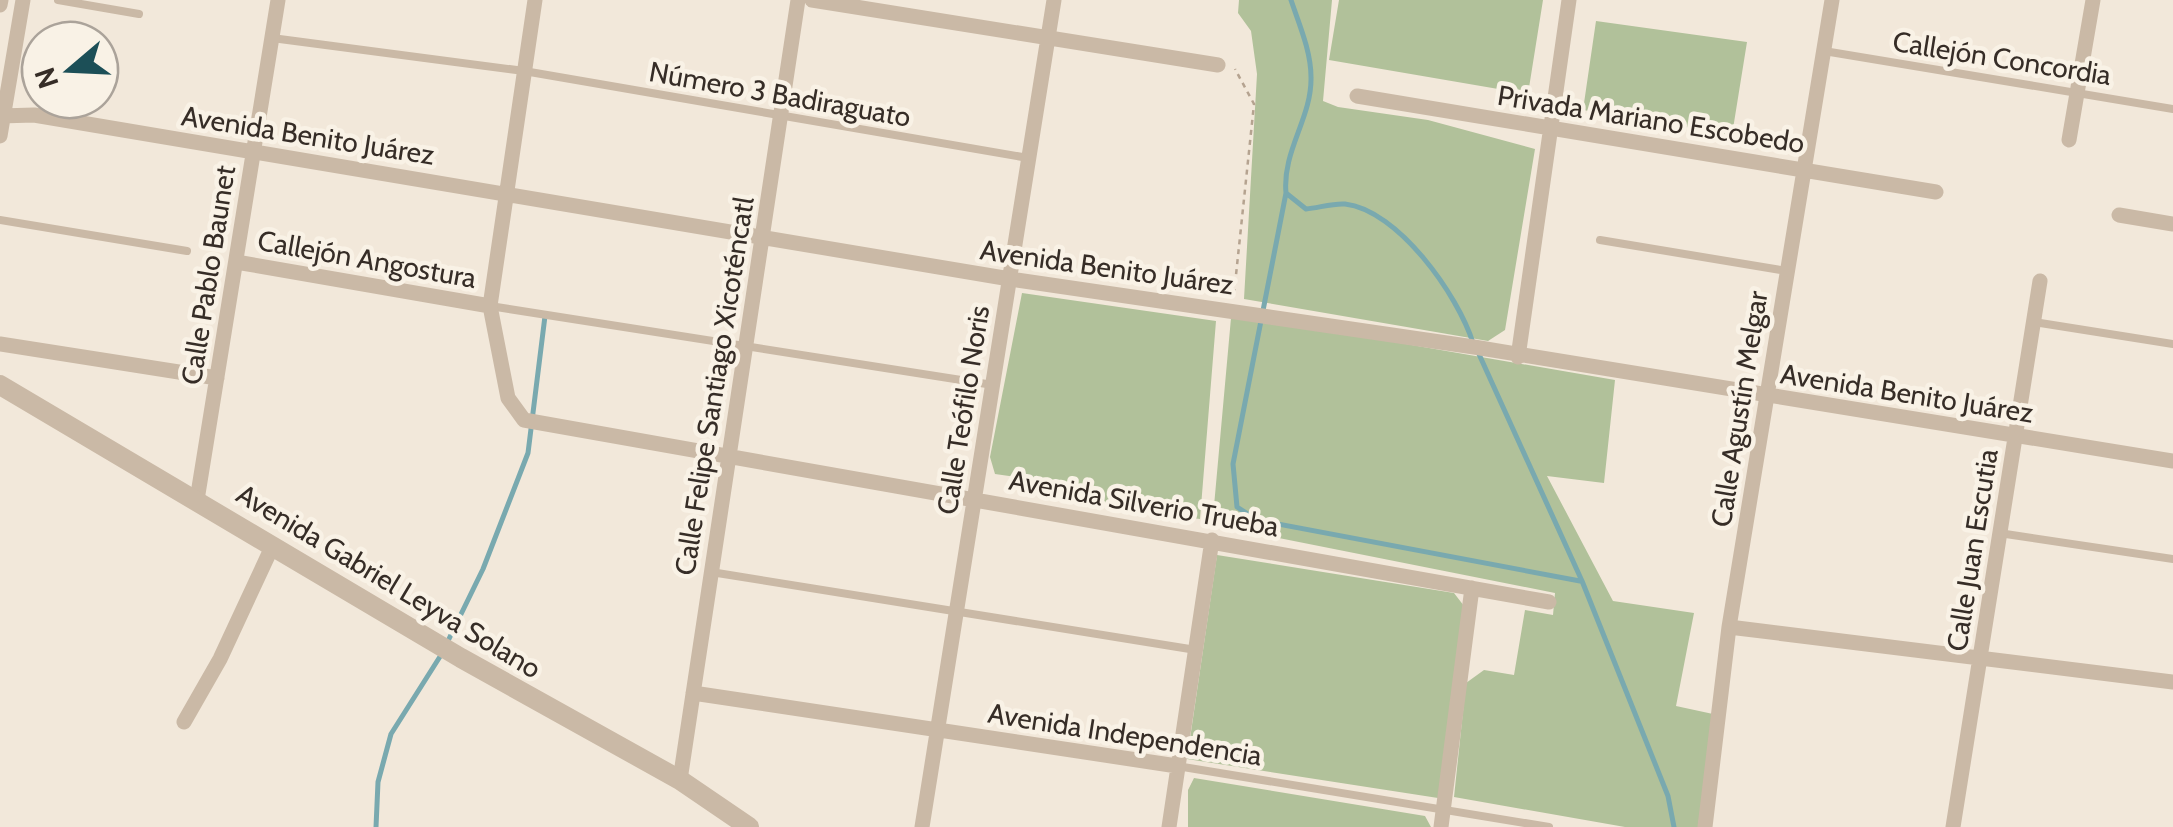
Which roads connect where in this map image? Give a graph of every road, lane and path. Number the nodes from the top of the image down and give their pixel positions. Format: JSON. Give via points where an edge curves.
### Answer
{"nodes":[{"id":1,"x":23,"y":0,"type":"edge"},
{"id":2,"x":58,"y":0,"type":"edge"},
{"id":3,"x":278,"y":0,"type":"edge"},
{"id":4,"x":535,"y":0,"type":"edge"},
{"id":5,"x":798,"y":0,"type":"edge"},
{"id":6,"x":812,"y":0,"type":"edge"},
{"id":7,"x":1054,"y":0,"type":"edge"},
{"id":8,"x":1570,"y":0,"type":"edge"},
{"id":9,"x":1832,"y":0,"type":"edge"},
{"id":10,"x":2093,"y":0,"type":"edge"},
{"id":11,"x":139,"y":14,"type":"dead end"},
{"id":12,"x":272,"y":38,"type":"junction"},
{"id":13,"x":1048,"y":38,"type":"junction"},
{"id":14,"x":1824,"y":52,"type":"junction"},
{"id":15,"x":1218,"y":65,"type":"joint"},
{"id":16,"x":524,"y":71,"type":"junction"},
{"id":17,"x":4,"y":91,"type":"edge"},
{"id":18,"x":2077,"y":94,"type":"junction"},
{"id":19,"x":1357,"y":96,"type":"dead end"},
{"id":20,"x":2173,"y":109,"type":"edge"},
{"id":21,"x":2,"y":116,"type":"edge"},
{"id":22,"x":780,"y":118,"type":"junction"},
{"id":23,"x":65,"y":120,"type":"edge"},
{"id":24,"x":1551,"y":128,"type":"junction"},
{"id":25,"x":0,"y":136,"type":"edge"},
{"id":26,"x":2069,"y":140,"type":"dead end"},
{"id":27,"x":254,"y":151,"type":"junction"},
{"id":28,"x":1029,"y":158,"type":"junction"},
{"id":29,"x":1804,"y":170,"type":"junction"},
{"id":30,"x":1936,"y":192,"type":"dead end"},
{"id":31,"x":508,"y":193,"type":"junction"},
{"id":32,"x":2120,"y":214,"type":"dead end"},
{"id":33,"x":0,"y":220,"type":"edge"},
{"id":34,"x":2173,"y":224,"type":"edge"},
{"id":35,"x":762,"y":239,"type":"junction"},
{"id":36,"x":1600,"y":240,"type":"dead end"},
{"id":37,"x":187,"y":251,"type":"dead end"},
{"id":38,"x":236,"y":262,"type":"junction"},
{"id":39,"x":1787,"y":271,"type":"junction"},
{"id":40,"x":1010,"y":280,"type":"junction"},
{"id":41,"x":2040,"y":281,"type":"dead end"},
{"id":42,"x":490,"y":306,"type":"junction"},
{"id":43,"x":1232,"y":311,"type":"junction"},
{"id":44,"x":2033,"y":322,"type":"junction"},
{"id":45,"x":0,"y":344,"type":"edge"},
{"id":46,"x":2173,"y":344,"type":"edge"},
{"id":47,"x":746,"y":345,"type":"junction"},
{"id":48,"x":1518,"y":357,"type":"junction"},
{"id":49,"x":217,"y":378,"type":"junction"},
{"id":50,"x":993,"y":384,"type":"junction"},
{"id":51,"x":0,"y":386,"type":"edge"},
{"id":52,"x":1766,"y":396,"type":"junction"},
{"id":53,"x":2015,"y":436,"type":"junction"},
{"id":54,"x":728,"y":460,"type":"junction"},
{"id":55,"x":2173,"y":461,"type":"edge"},
{"id":56,"x":974,"y":498,"type":"junction"},
{"id":57,"x":197,"y":500,"type":"junction"},
{"id":58,"x":1999,"y":533,"type":"junction"},
{"id":59,"x":1212,"y":540,"type":"junction"},
{"id":60,"x":272,"y":548,"type":"junction"},
{"id":61,"x":2173,"y":559,"type":"edge"},
{"id":62,"x":712,"y":572,"type":"junction"},
{"id":63,"x":1472,"y":588,"type":"junction"},
{"id":64,"x":1549,"y":602,"type":"dead end"},
{"id":65,"x":956,"y":614,"type":"junction"},
{"id":66,"x":1729,"y":626,"type":"junction"},
{"id":67,"x":1196,"y":650,"type":"junction"},
{"id":68,"x":1981,"y":657,"type":"junction"},
{"id":69,"x":2173,"y":682,"type":"edge"},
{"id":70,"x":693,"y":693,"type":"junction"},
{"id":71,"x":184,"y":722,"type":"dead end"},
{"id":72,"x":937,"y":730,"type":"junction"},
{"id":73,"x":1177,"y":766,"type":"junction"},
{"id":74,"x":680,"y":780,"type":"junction"},
{"id":75,"x":1444,"y":810,"type":"junction"},
{"id":76,"x":749,"y":827,"type":"edge"},
{"id":77,"x":922,"y":827,"type":"edge"},
{"id":78,"x":1169,"y":827,"type":"edge"},
{"id":79,"x":1441,"y":827,"type":"edge"},
{"id":80,"x":1550,"y":827,"type":"edge"},
{"id":81,"x":1706,"y":827,"type":"edge"},
{"id":82,"x":1953,"y":827,"type":"edge"}],
"edges":[{"from":1,"to":17,"type":"street"},
{"from":2,"to":11,"type":"lane"},
{"from":3,"to":12,"type":"street","name":"Calle Pablo Baunet"},
{"from":4,"to":16,"type":"street"},
{"from":5,"to":22,"type":"street","name":"Calle Felipe Santiago Xicoténcatl"},
{"from":6,"to":13,"type":"street"},
{"from":7,"to":13,"type":"street","name":"Calle Teófilo Noris"},
{"from":8,"to":24,"type":"street"},
{"from":9,"to":14,"type":"street","name":"Calle Agustín Melgar"},
{"from":10,"to":18,"type":"street"},
{"from":12,"to":16,"type":"lane","name":"Número 3 Badiraguato"},
{"from":12,"to":27,"type":"street","name":"Calle Pablo Baunet"},
{"from":13,"to":15,"type":"street"},
{"from":13,"to":28,"type":"street","name":"Calle Teófilo Noris"},
{"from":14,"to":18,"type":"lane","name":"Callejón Concordia"},
{"from":14,"to":29,"type":"street","name":"Calle Agustín Melgar"},
{"from":15,"to":43,"type":"path","via":[[1235,69],[1254,104]]},
{"from":16,"to":22,"type":"lane","name":"Número 3 Badiraguato"},
{"from":16,"to":31,"type":"street"},
{"from":17,"to":21,"type":"street"},
{"from":18,"to":20,"type":"lane","name":"Callejón Concordia"},
{"from":18,"to":26,"type":"street"},
{"from":19,"to":24,"type":"street","name":"Privada Mariano Escobedo"},
{"from":21,"to":25,"type":"street"},
{"from":22,"to":28,"type":"lane","name":"Número 3 Badiraguato"},
{"from":22,"to":35,"type":"street","name":"Calle Felipe Santiago Xicoténcatl"},
{"from":23,"to":27,"type":"street","name":"Avenida Benito Juárez"},
{"from":24,"to":29,"type":"street","name":"Privada Mariano Escobedo"},
{"from":24,"to":48,"type":"street"},
{"from":27,"to":31,"type":"street","name":"Avenida Benito Juárez"},
{"from":27,"to":38,"type":"street","name":"Calle Pablo Baunet"},
{"from":28,"to":40,"type":"street","name":"Calle Teófilo Noris"},
{"from":29,"to":30,"type":"street","name":"Privada Mariano Escobedo"},
{"from":29,"to":39,"type":"street","name":"Calle Agustín Melgar"},
{"from":31,"to":35,"type":"street","name":"Avenida Benito Juárez"},
{"from":31,"to":42,"type":"street"},
{"from":32,"to":34,"type":"street"},
{"from":33,"to":37,"type":"lane"},
{"from":35,"to":40,"type":"street","name":"Avenida Benito Juárez"},
{"from":35,"to":47,"type":"street","name":"Calle Felipe Santiago Xicoténcatl"},
{"from":36,"to":39,"type":"lane"},
{"from":38,"to":42,"type":"street","name":"Callejón Angostura"},
{"from":38,"to":49,"type":"street","name":"Calle Pablo Baunet"},
{"from":39,"to":52,"type":"street","name":"Calle Agustín Melgar"},
{"from":40,"to":43,"type":"street","name":"Avenida Benito Juárez"},
{"from":40,"to":50,"type":"street","name":"Calle Teófilo Noris"},
{"from":41,"to":44,"type":"street","name":"Calle Juan Escutia"},
{"from":42,"to":47,"type":"lane"},
{"from":42,"to":54,"type":"street","name":"Avenida Silverio Trueba","via":[[516,414],[535,424]]},
{"from":43,"to":48,"type":"street","name":"Avenida Benito Juárez"},
{"from":44,"to":46,"type":"lane"},
{"from":44,"to":53,"type":"street","name":"Calle Juan Escutia"},
{"from":45,"to":49,"type":"street"},
{"from":47,"to":50,"type":"lane"},
{"from":47,"to":54,"type":"street","name":"Calle Felipe Santiago Xicoténcatl"},
{"from":48,"to":52,"type":"street","name":"Avenida Benito Juárez"},
{"from":49,"to":57,"type":"street","name":"Calle Pablo Baunet"},
{"from":50,"to":56,"type":"street","name":"Calle Teófilo Noris"},
{"from":51,"to":57,"type":"street","name":"Avenida Gabriel Leyva Solano"},
{"from":52,"to":53,"type":"street","name":"Avenida Benito Juárez"},
{"from":52,"to":66,"type":"street","name":"Calle Agustín Melgar"},
{"from":53,"to":55,"type":"street","name":"Avenida Benito Juárez"},
{"from":53,"to":58,"type":"street","name":"Calle Juan Escutia"},
{"from":54,"to":56,"type":"street","name":"Avenida Silverio Trueba"},
{"from":54,"to":62,"type":"street","name":"Calle Felipe Santiago Xicoténcatl"},
{"from":56,"to":59,"type":"street","name":"Avenida Silverio Trueba"},
{"from":56,"to":65,"type":"street","name":"Calle Teófilo Noris"},
{"from":57,"to":60,"type":"street","name":"Avenida Gabriel Leyva Solano"},
{"from":58,"to":61,"type":"lane"},
{"from":58,"to":68,"type":"street","name":"Calle Juan Escutia"},
{"from":59,"to":63,"type":"street","name":"Avenida Silverio Trueba"},
{"from":59,"to":67,"type":"street"},
{"from":60,"to":71,"type":"street"},
{"from":60,"to":74,"type":"street","name":"Avenida Gabriel Leyva Solano"},
{"from":62,"to":65,"type":"lane"},
{"from":62,"to":70,"type":"street","name":"Calle Felipe Santiago Xicoténcatl"},
{"from":63,"to":64,"type":"street","name":"Avenida Silverio Trueba"},
{"from":63,"to":75,"type":"street"},
{"from":65,"to":67,"type":"lane"},
{"from":65,"to":72,"type":"street","name":"Calle Teófilo Noris"},
{"from":66,"to":68,"type":"street"},
{"from":66,"to":81,"type":"street","name":"Calle Agustín Melgar"},
{"from":67,"to":73,"type":"street"},
{"from":68,"to":69,"type":"street"},
{"from":68,"to":82,"type":"street","name":"Calle Juan Escutia"},
{"from":70,"to":72,"type":"street","name":"Avenida Independencia"},
{"from":70,"to":74,"type":"street","name":"Calle Felipe Santiago Xicoténcatl"},
{"from":72,"to":73,"type":"street","name":"Avenida Independencia"},
{"from":72,"to":77,"type":"street","name":"Calle Teófilo Noris"},
{"from":73,"to":75,"type":"lane","name":"Avenida Independencia"},
{"from":73,"to":78,"type":"street"},
{"from":74,"to":76,"type":"street","name":"Avenida Gabriel Leyva Solano"},
{"from":75,"to":79,"type":"street"},
{"from":75,"to":80,"type":"lane","name":"Avenida Independencia"}]}
